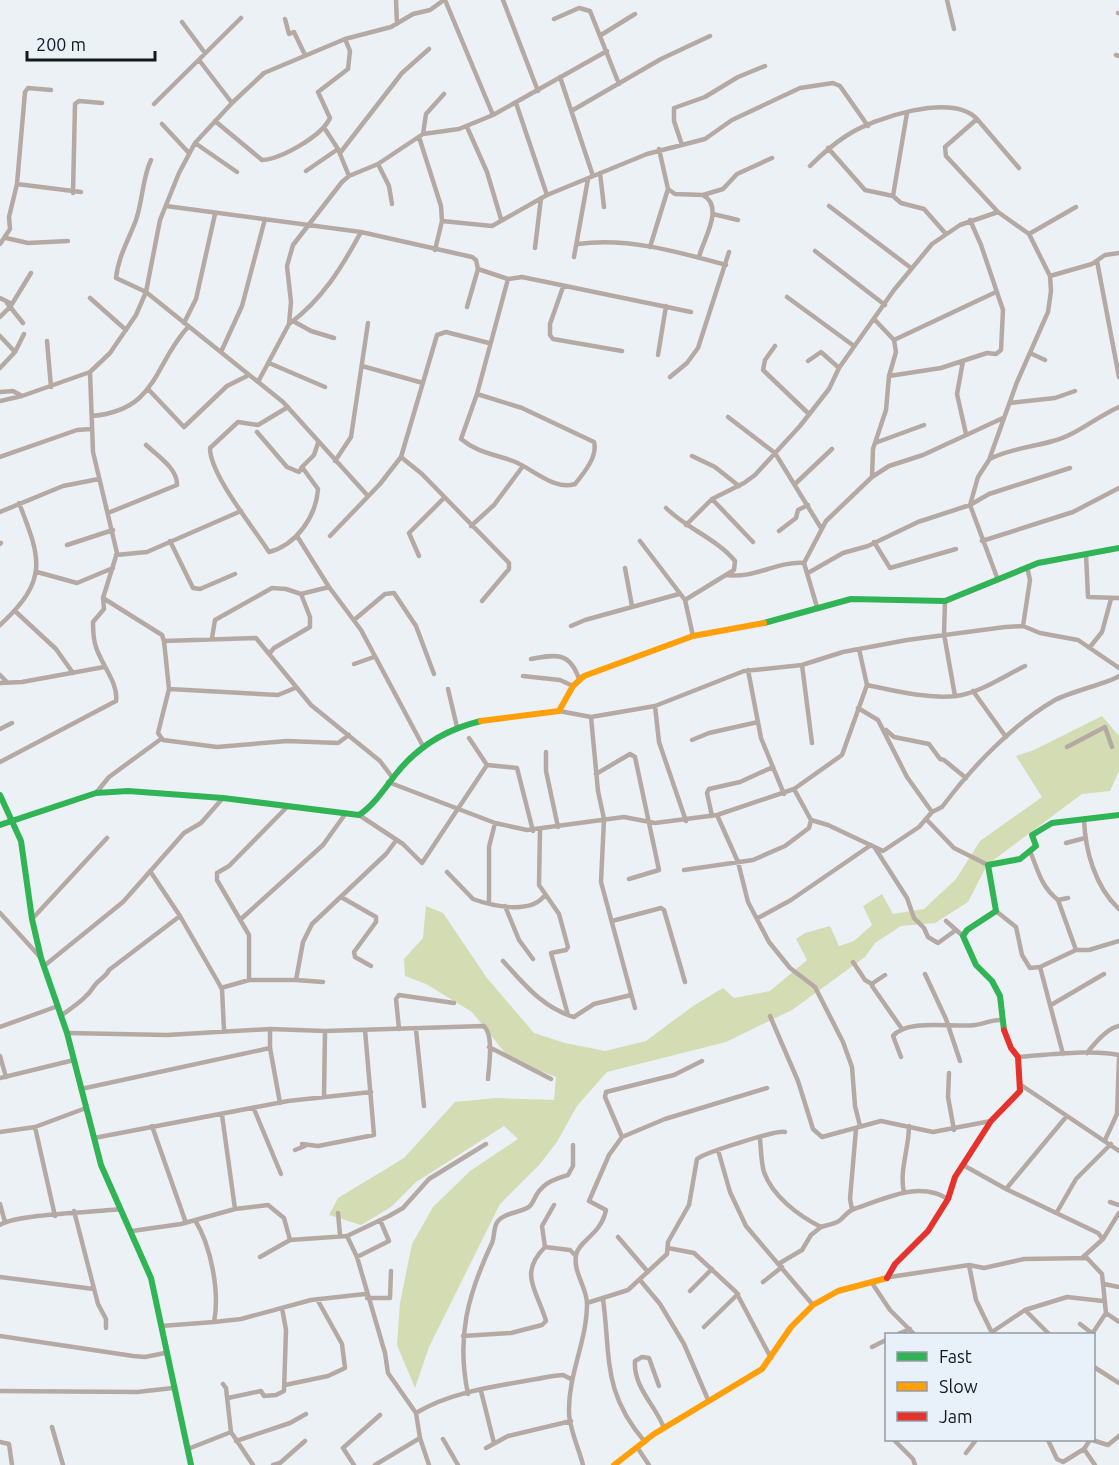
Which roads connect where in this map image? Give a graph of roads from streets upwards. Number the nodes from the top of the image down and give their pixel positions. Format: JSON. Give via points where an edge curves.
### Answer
{"nodes":[{"id":1,"x":396,"y":0,"type":"edge"},
{"id":2,"x":444,"y":0,"type":"edge"},
{"id":3,"x":503,"y":0,"type":"edge"},
{"id":4,"x":947,"y":0,"type":"edge"},
{"id":5,"x":635,"y":14,"type":"dead end"},
{"id":6,"x":241,"y":18,"type":"dead end"},
{"id":7,"x":285,"y":19,"type":"dead end"},
{"id":8,"x":554,"y":19,"type":"dead end"},
{"id":9,"x":182,"y":22,"type":"dead end"},
{"id":10,"x":397,"y":24,"type":"junction"},
{"id":11,"x":954,"y":29,"type":"dead end"},
{"id":12,"x":602,"y":35,"type":"junction"},
{"id":13,"x":710,"y":36,"type":"dead end"},
{"id":14,"x":345,"y":39,"type":"junction"},
{"id":15,"x":429,"y":49,"type":"dead end"},
{"id":16,"x":607,"y":51,"type":"junction"},
{"id":17,"x":205,"y":53,"type":"junction"},
{"id":18,"x":305,"y":55,"type":"junction"},
{"id":19,"x":199,"y":60,"type":"junction"},
{"id":20,"x":765,"y":66,"type":"dead end"},
{"id":21,"x":560,"y":77,"type":"junction"},
{"id":22,"x":619,"y":84,"type":"junction"},
{"id":23,"x":51,"y":90,"type":"dead end"},
{"id":24,"x":538,"y":91,"type":"junction"},
{"id":25,"x":444,"y":94,"type":"dead end"},
{"id":26,"x":102,"y":103,"type":"dead end"},
{"id":27,"x":232,"y":103,"type":"junction"},
{"id":28,"x":516,"y":103,"type":"junction"},
{"id":29,"x":154,"y":104,"type":"dead end"},
{"id":30,"x":573,"y":110,"type":"junction"},
{"id":31,"x":907,"y":113,"type":"junction"},
{"id":32,"x":493,"y":115,"type":"junction"},
{"id":33,"x":977,"y":120,"type":"junction"},
{"id":34,"x":215,"y":121,"type":"junction"},
{"id":35,"x":162,"y":124,"type":"dead end"},
{"id":36,"x":868,"y":126,"type":"junction"},
{"id":37,"x":467,"y":127,"type":"junction"},
{"id":38,"x":325,"y":129,"type":"junction"},
{"id":39,"x":421,"y":136,"type":"junction"},
{"id":40,"x":195,"y":143,"type":"junction"},
{"id":41,"x":682,"y":145,"type":"junction"},
{"id":42,"x":828,"y":148,"type":"junction"},
{"id":43,"x":659,"y":149,"type":"junction"},
{"id":44,"x":339,"y":151,"type":"junction"},
{"id":45,"x":189,"y":153,"type":"junction"},
{"id":46,"x":772,"y":158,"type":"dead end"},
{"id":47,"x":151,"y":160,"type":"dead end"},
{"id":48,"x":378,"y":164,"type":"junction"},
{"id":49,"x":810,"y":166,"type":"dead end"},
{"id":50,"x":1019,"y":168,"type":"dead end"},
{"id":51,"x":306,"y":171,"type":"dead end"},
{"id":52,"x":237,"y":172,"type":"dead end"},
{"id":53,"x":600,"y":173,"type":"junction"},
{"id":54,"x":349,"y":176,"type":"junction"},
{"id":55,"x":591,"y":178,"type":"junction"},
{"id":56,"x":16,"y":183,"type":"junction"},
{"id":57,"x":668,"y":189,"type":"junction"},
{"id":58,"x":81,"y":192,"type":"dead end"},
{"id":59,"x":73,"y":193,"type":"junction"},
{"id":60,"x":547,"y":195,"type":"junction"},
{"id":61,"x":703,"y":195,"type":"junction"},
{"id":62,"x":893,"y":196,"type":"junction"},
{"id":63,"x":541,"y":198,"type":"junction"},
{"id":64,"x":392,"y":204,"type":"dead end"},
{"id":65,"x":166,"y":206,"type":"junction"},
{"id":66,"x":829,"y":206,"type":"dead end"},
{"id":67,"x":604,"y":207,"type":"dead end"},
{"id":68,"x":1076,"y":207,"type":"dead end"},
{"id":69,"x":998,"y":212,"type":"junction"},
{"id":70,"x":215,"y":214,"type":"junction"},
{"id":71,"x":714,"y":214,"type":"junction"},
{"id":72,"x":265,"y":219,"type":"junction"},
{"id":73,"x":501,"y":219,"type":"junction"},
{"id":74,"x":441,"y":220,"type":"junction"},
{"id":75,"x":738,"y":220,"type":"dead end"},
{"id":76,"x":970,"y":220,"type":"junction"},
{"id":77,"x":309,"y":224,"type":"junction"},
{"id":78,"x":361,"y":232,"type":"junction"},
{"id":79,"x":946,"y":234,"type":"junction"},
{"id":80,"x":1029,"y":234,"type":"junction"},
{"id":81,"x":6,"y":238,"type":"junction"},
{"id":82,"x":68,"y":241,"type":"dead end"},
{"id":83,"x":0,"y":244,"type":"edge"},
{"id":84,"x":578,"y":244,"type":"junction"},
{"id":85,"x":650,"y":247,"type":"junction"},
{"id":86,"x":535,"y":248,"type":"dead end"},
{"id":87,"x":435,"y":250,"type":"junction"},
{"id":88,"x":815,"y":251,"type":"dead end"},
{"id":89,"x":729,"y":252,"type":"dead end"},
{"id":90,"x":1119,"y":253,"type":"edge"},
{"id":91,"x":574,"y":256,"type":"dead end"},
{"id":92,"x":699,"y":257,"type":"junction"},
{"id":93,"x":1096,"y":261,"type":"junction"},
{"id":94,"x":726,"y":265,"type":"junction"},
{"id":95,"x":911,"y":268,"type":"junction"},
{"id":96,"x":478,"y":269,"type":"junction"},
{"id":97,"x":31,"y":273,"type":"dead end"},
{"id":98,"x":1050,"y":276,"type":"junction"},
{"id":99,"x":508,"y":279,"type":"junction"},
{"id":100,"x":563,"y":288,"type":"junction"},
{"id":101,"x":146,"y":292,"type":"junction"},
{"id":102,"x":996,"y":292,"type":"junction"},
{"id":103,"x":787,"y":297,"type":"dead end"},
{"id":104,"x":0,"y":298,"type":"edge"},
{"id":105,"x":90,"y":298,"type":"dead end"},
{"id":106,"x":10,"y":305,"type":"junction"},
{"id":107,"x":885,"y":305,"type":"junction"},
{"id":108,"x":666,"y":306,"type":"junction"},
{"id":109,"x":468,"y":307,"type":"dead end"},
{"id":110,"x":691,"y":312,"type":"dead end"},
{"id":111,"x":0,"y":317,"type":"edge"},
{"id":112,"x":875,"y":320,"type":"junction"},
{"id":113,"x":23,"y":323,"type":"dead end"},
{"id":114,"x":184,"y":323,"type":"junction"},
{"id":115,"x":291,"y":323,"type":"junction"},
{"id":116,"x":368,"y":323,"type":"dead end"},
{"id":117,"x":188,"y":327,"type":"junction"},
{"id":118,"x":126,"y":330,"type":"junction"},
{"id":119,"x":24,"y":334,"type":"dead end"},
{"id":120,"x":0,"y":336,"type":"edge"},
{"id":121,"x":334,"y":338,"type":"dead end"},
{"id":122,"x":894,"y":340,"type":"junction"},
{"id":123,"x":47,"y":341,"type":"dead end"},
{"id":124,"x":489,"y":343,"type":"junction"},
{"id":125,"x":775,"y":346,"type":"dead end"},
{"id":126,"x":854,"y":346,"type":"junction"},
{"id":127,"x":621,"y":351,"type":"dead end"},
{"id":128,"x":15,"y":352,"type":"junction"},
{"id":129,"x":221,"y":352,"type":"junction"},
{"id":130,"x":1030,"y":353,"type":"junction"},
{"id":131,"x":658,"y":355,"type":"dead end"},
{"id":132,"x":1045,"y":360,"type":"dead end"},
{"id":133,"x":808,"y":361,"type":"dead end"},
{"id":134,"x":963,"y":361,"type":"junction"},
{"id":135,"x":269,"y":363,"type":"junction"},
{"id":136,"x":362,"y":366,"type":"junction"},
{"id":137,"x":0,"y":368,"type":"edge"},
{"id":138,"x":840,"y":368,"type":"junction"},
{"id":139,"x":90,"y":372,"type":"junction"},
{"id":140,"x":247,"y":376,"type":"junction"},
{"id":141,"x":889,"y":376,"type":"junction"},
{"id":142,"x":670,"y":377,"type":"dead end"},
{"id":143,"x":1119,"y":377,"type":"edge"},
{"id":144,"x":258,"y":382,"type":"junction"},
{"id":145,"x":423,"y":383,"type":"junction"},
{"id":146,"x":51,"y":387,"type":"junction"},
{"id":147,"x":325,"y":387,"type":"dead end"},
{"id":148,"x":148,"y":389,"type":"junction"},
{"id":149,"x":1076,"y":391,"type":"dead end"},
{"id":150,"x":0,"y":392,"type":"edge"},
{"id":151,"x":477,"y":394,"type":"junction"},
{"id":152,"x":22,"y":396,"type":"junction"},
{"id":153,"x":0,"y":401,"type":"edge"},
{"id":154,"x":1010,"y":403,"type":"junction"},
{"id":155,"x":288,"y":407,"type":"junction"},
{"id":156,"x":1119,"y":407,"type":"edge"},
{"id":157,"x":809,"y":414,"type":"junction"},
{"id":158,"x":92,"y":416,"type":"junction"},
{"id":159,"x":728,"y":417,"type":"dead end"},
{"id":160,"x":1003,"y":418,"type":"junction"},
{"id":161,"x":924,"y":425,"type":"dead end"},
{"id":162,"x":91,"y":429,"type":"junction"},
{"id":163,"x":257,"y":432,"type":"dead end"},
{"id":164,"x":966,"y":434,"type":"junction"},
{"id":165,"x":318,"y":443,"type":"junction"},
{"id":166,"x":875,"y":443,"type":"junction"},
{"id":167,"x":146,"y":446,"type":"dead end"},
{"id":168,"x":832,"y":449,"type":"dead end"},
{"id":169,"x":775,"y":453,"type":"junction"},
{"id":170,"x":692,"y":456,"type":"dead end"},
{"id":171,"x":0,"y":457,"type":"edge"},
{"id":172,"x":400,"y":457,"type":"junction"},
{"id":173,"x":989,"y":459,"type":"junction"},
{"id":174,"x":335,"y":461,"type":"junction"},
{"id":175,"x":523,"y":466,"type":"junction"},
{"id":176,"x":302,"y":467,"type":"junction"},
{"id":177,"x":1071,"y":468,"type":"dead end"},
{"id":178,"x":872,"y":477,"type":"junction"},
{"id":179,"x":99,"y":478,"type":"junction"},
{"id":180,"x":795,"y":484,"type":"junction"},
{"id":181,"x":739,"y":486,"type":"junction"},
{"id":182,"x":1119,"y":488,"type":"edge"},
{"id":183,"x":368,"y":496,"type":"junction"},
{"id":184,"x":443,"y":498,"type":"junction"},
{"id":185,"x":712,"y":499,"type":"junction"},
{"id":186,"x":19,"y":503,"type":"junction"},
{"id":187,"x":808,"y":505,"type":"junction"},
{"id":188,"x":970,"y":505,"type":"junction"},
{"id":189,"x":666,"y":508,"type":"dead end"},
{"id":190,"x":241,"y":511,"type":"junction"},
{"id":191,"x":0,"y":512,"type":"edge"},
{"id":192,"x":108,"y":513,"type":"junction"},
{"id":193,"x":686,"y":525,"type":"junction"},
{"id":194,"x":471,"y":526,"type":"junction"},
{"id":195,"x":821,"y":528,"type":"junction"},
{"id":196,"x":113,"y":530,"type":"junction"},
{"id":197,"x":779,"y":531,"type":"dead end"},
{"id":198,"x":297,"y":536,"type":"junction"},
{"id":199,"x":330,"y":536,"type":"dead end"},
{"id":200,"x":170,"y":541,"type":"junction"},
{"id":201,"x":640,"y":541,"type":"dead end"},
{"id":202,"x":982,"y":541,"type":"junction"},
{"id":203,"x":753,"y":542,"type":"dead end"},
{"id":204,"x":874,"y":542,"type":"junction"},
{"id":205,"x":68,"y":545,"type":"dead end"},
{"id":206,"x":1119,"y":548,"type":"edge"},
{"id":207,"x":956,"y":549,"type":"dead end"},
{"id":208,"x":116,"y":555,"type":"junction"},
{"id":209,"x":1086,"y":555,"type":"junction"},
{"id":210,"x":419,"y":556,"type":"dead end"},
{"id":211,"x":804,"y":562,"type":"junction"},
{"id":212,"x":1027,"y":567,"type":"junction"},
{"id":213,"x":114,"y":568,"type":"junction"},
{"id":214,"x":625,"y":568,"type":"dead end"},
{"id":215,"x":734,"y":570,"type":"junction"},
{"id":216,"x":37,"y":572,"type":"junction"},
{"id":217,"x":808,"y":573,"type":"junction"},
{"id":218,"x":235,"y":574,"type":"dead end"},
{"id":219,"x":727,"y":575,"type":"junction"},
{"id":220,"x":736,"y":576,"type":"junction"},
{"id":221,"x":998,"y":580,"type":"junction"},
{"id":222,"x":329,"y":587,"type":"junction"},
{"id":223,"x":301,"y":594,"type":"junction"},
{"id":224,"x":679,"y":594,"type":"junction"},
{"id":225,"x":103,"y":598,"type":"junction"},
{"id":226,"x":1119,"y":598,"type":"edge"},
{"id":227,"x":1111,"y":599,"type":"junction"},
{"id":228,"x":685,"y":600,"type":"junction"},
{"id":229,"x":483,"y":601,"type":"dead end"},
{"id":230,"x":945,"y":601,"type":"junction"},
{"id":231,"x":632,"y":606,"type":"junction"},
{"id":232,"x":817,"y":607,"type":"junction"},
{"id":233,"x":15,"y":611,"type":"junction"},
{"id":234,"x":354,"y":620,"type":"junction"},
{"id":235,"x":0,"y":625,"type":"edge"},
{"id":236,"x":571,"y":626,"type":"dead end"},
{"id":237,"x":1023,"y":626,"type":"junction"},
{"id":238,"x":944,"y":634,"type":"junction"},
{"id":239,"x":693,"y":636,"type":"junction"},
{"id":240,"x":212,"y":638,"type":"junction"},
{"id":241,"x":165,"y":641,"type":"junction"},
{"id":242,"x":262,"y":644,"type":"junction"},
{"id":243,"x":1090,"y":647,"type":"junction"},
{"id":244,"x":274,"y":648,"type":"junction"},
{"id":245,"x":859,"y":649,"type":"junction"},
{"id":246,"x":269,"y":654,"type":"junction"},
{"id":247,"x":374,"y":657,"type":"junction"},
{"id":248,"x":531,"y":659,"type":"dead end"},
{"id":249,"x":354,"y":664,"type":"dead end"},
{"id":250,"x":802,"y":665,"type":"junction"},
{"id":251,"x":1025,"y":666,"type":"dead end"},
{"id":252,"x":104,"y":667,"type":"junction"},
{"id":253,"x":1119,"y":668,"type":"edge"},
{"id":254,"x":748,"y":670,"type":"junction"},
{"id":255,"x":73,"y":673,"type":"junction"},
{"id":256,"x":434,"y":674,"type":"dead end"},
{"id":257,"x":0,"y":675,"type":"edge"},
{"id":258,"x":523,"y":676,"type":"dead end"},
{"id":259,"x":1119,"y":676,"type":"edge"},
{"id":260,"x":579,"y":679,"type":"junction"},
{"id":261,"x":6,"y":681,"type":"junction"},
{"id":262,"x":0,"y":683,"type":"edge"},
{"id":263,"x":867,"y":686,"type":"junction"},
{"id":264,"x":573,"y":687,"type":"junction"},
{"id":265,"x":296,"y":688,"type":"junction"},
{"id":266,"x":169,"y":689,"type":"junction"},
{"id":267,"x":448,"y":689,"type":"dead end"},
{"id":268,"x":973,"y":691,"type":"junction"},
{"id":269,"x":955,"y":696,"type":"junction"},
{"id":270,"x":655,"y":706,"type":"junction"},
{"id":271,"x":858,"y":708,"type":"junction"},
{"id":272,"x":559,"y":711,"type":"junction"},
{"id":273,"x":591,"y":717,"type":"junction"},
{"id":274,"x":758,"y":722,"type":"junction"},
{"id":275,"x":12,"y":723,"type":"dead end"},
{"id":276,"x":457,"y":727,"type":"junction"},
{"id":277,"x":884,"y":728,"type":"junction"},
{"id":278,"x":0,"y":729,"type":"edge"},
{"id":279,"x":349,"y":735,"type":"junction"},
{"id":280,"x":1119,"y":736,"type":"edge"},
{"id":281,"x":1006,"y":737,"type":"junction"},
{"id":282,"x":161,"y":738,"type":"junction"},
{"id":283,"x":470,"y":738,"type":"dead end"},
{"id":284,"x":692,"y":740,"type":"dead end"},
{"id":285,"x":1111,"y":741,"type":"junction"},
{"id":286,"x":812,"y":743,"type":"dead end"},
{"id":287,"x":1067,"y":747,"type":"dead end"},
{"id":288,"x":1112,"y":747,"type":"dead end"},
{"id":289,"x":424,"y":748,"type":"junction"},
{"id":290,"x":546,"y":752,"type":"dead end"},
{"id":291,"x":0,"y":762,"type":"edge"},
{"id":292,"x":488,"y":765,"type":"junction"},
{"id":293,"x":773,"y":767,"type":"junction"},
{"id":294,"x":596,"y":774,"type":"junction"},
{"id":295,"x":966,"y":778,"type":"junction"},
{"id":296,"x":390,"y":779,"type":"junction"},
{"id":297,"x":794,"y":789,"type":"junction"},
{"id":298,"x":96,"y":794,"type":"junction"},
{"id":299,"x":784,"y":794,"type":"junction"},
{"id":300,"x":0,"y":795,"type":"edge"},
{"id":301,"x":223,"y":798,"type":"junction"},
{"id":302,"x":287,"y":807,"type":"junction"},
{"id":303,"x":457,"y":808,"type":"junction"},
{"id":304,"x":932,"y":812,"type":"junction"},
{"id":305,"x":346,"y":813,"type":"junction"},
{"id":306,"x":359,"y":815,"type":"junction"},
{"id":307,"x":715,"y":815,"type":"junction"},
{"id":308,"x":1119,"y":815,"type":"edge"},
{"id":309,"x":604,"y":819,"type":"junction"},
{"id":310,"x":1084,"y":819,"type":"junction"},
{"id":311,"x":811,"y":820,"type":"junction"},
{"id":312,"x":927,"y":820,"type":"junction"},
{"id":313,"x":686,"y":821,"type":"junction"},
{"id":314,"x":14,"y":822,"type":"junction"},
{"id":315,"x":495,"y":823,"type":"junction"},
{"id":316,"x":649,"y":823,"type":"junction"},
{"id":317,"x":0,"y":825,"type":"edge"},
{"id":318,"x":558,"y":827,"type":"junction"},
{"id":319,"x":540,"y":830,"type":"junction"},
{"id":320,"x":533,"y":831,"type":"junction"},
{"id":321,"x":107,"y":838,"type":"dead end"},
{"id":322,"x":1085,"y":838,"type":"junction"},
{"id":323,"x":396,"y":842,"type":"junction"},
{"id":324,"x":1066,"y":843,"type":"dead end"},
{"id":325,"x":873,"y":846,"type":"junction"},
{"id":326,"x":1030,"y":851,"type":"junction"},
{"id":327,"x":738,"y":862,"type":"junction"},
{"id":328,"x":988,"y":865,"type":"junction"},
{"id":329,"x":684,"y":870,"type":"dead end"},
{"id":330,"x":150,"y":871,"type":"junction"},
{"id":331,"x":447,"y":872,"type":"dead end"},
{"id":332,"x":629,"y":879,"type":"dead end"},
{"id":333,"x":544,"y":895,"type":"junction"},
{"id":334,"x":341,"y":897,"type":"junction"},
{"id":335,"x":1068,"y":898,"type":"dead end"},
{"id":336,"x":1058,"y":900,"type":"junction"},
{"id":337,"x":489,"y":902,"type":"junction"},
{"id":338,"x":505,"y":906,"type":"junction"},
{"id":339,"x":1119,"y":909,"type":"edge"},
{"id":340,"x":996,"y":911,"type":"junction"},
{"id":341,"x":0,"y":913,"type":"edge"},
{"id":342,"x":180,"y":916,"type":"junction"},
{"id":343,"x":758,"y":918,"type":"junction"},
{"id":344,"x":32,"y":919,"type":"junction"},
{"id":345,"x":241,"y":919,"type":"junction"},
{"id":346,"x":612,"y":921,"type":"junction"},
{"id":347,"x":946,"y":921,"type":"dead end"},
{"id":348,"x":956,"y":930,"type":"junction"},
{"id":349,"x":963,"y":936,"type":"junction"},
{"id":350,"x":1119,"y":941,"type":"edge"},
{"id":351,"x":1076,"y":950,"type":"junction"},
{"id":352,"x":41,"y":958,"type":"junction"},
{"id":353,"x":533,"y":959,"type":"dead end"},
{"id":354,"x":503,"y":961,"type":"dead end"},
{"id":355,"x":853,"y":962,"type":"dead end"},
{"id":356,"x":44,"y":966,"type":"junction"},
{"id":357,"x":370,"y":966,"type":"dead end"},
{"id":358,"x":1040,"y":967,"type":"junction"},
{"id":359,"x":925,"y":974,"type":"dead end"},
{"id":360,"x":1104,"y":974,"type":"dead end"},
{"id":361,"x":885,"y":975,"type":"dead end"},
{"id":362,"x":249,"y":980,"type":"junction"},
{"id":363,"x":296,"y":980,"type":"junction"},
{"id":364,"x":323,"y":982,"type":"dead end"},
{"id":365,"x":685,"y":982,"type":"dead end"},
{"id":366,"x":872,"y":984,"type":"junction"},
{"id":367,"x":220,"y":988,"type":"junction"},
{"id":368,"x":631,"y":995,"type":"junction"},
{"id":369,"x":454,"y":1003,"type":"dead end"},
{"id":370,"x":1051,"y":1005,"type":"junction"},
{"id":371,"x":58,"y":1006,"type":"junction"},
{"id":372,"x":635,"y":1008,"type":"dead end"},
{"id":373,"x":62,"y":1016,"type":"junction"},
{"id":374,"x":568,"y":1016,"type":"junction"},
{"id":375,"x":770,"y":1016,"type":"dead end"},
{"id":376,"x":1002,"y":1020,"type":"junction"},
{"id":377,"x":948,"y":1025,"type":"junction"},
{"id":378,"x":1119,"y":1026,"type":"edge"},
{"id":379,"x":0,"y":1027,"type":"edge"},
{"id":380,"x":270,"y":1029,"type":"junction"},
{"id":381,"x":399,"y":1029,"type":"junction"},
{"id":382,"x":902,"y":1029,"type":"junction"},
{"id":383,"x":224,"y":1030,"type":"junction"},
{"id":384,"x":365,"y":1030,"type":"junction"},
{"id":385,"x":416,"y":1030,"type":"junction"},
{"id":386,"x":325,"y":1031,"type":"junction"},
{"id":387,"x":67,"y":1033,"type":"junction"},
{"id":388,"x":489,"y":1047,"type":"junction"},
{"id":389,"x":270,"y":1048,"type":"junction"},
{"id":390,"x":1087,"y":1053,"type":"junction"},
{"id":391,"x":1063,"y":1054,"type":"junction"},
{"id":392,"x":0,"y":1056,"type":"edge"},
{"id":393,"x":901,"y":1057,"type":"dead end"},
{"id":394,"x":1018,"y":1057,"type":"junction"},
{"id":395,"x":1119,"y":1057,"type":"edge"},
{"id":396,"x":74,"y":1060,"type":"junction"},
{"id":397,"x":702,"y":1061,"type":"dead end"},
{"id":398,"x":960,"y":1061,"type":"dead end"},
{"id":399,"x":949,"y":1073,"type":"dead end"},
{"id":400,"x":3,"y":1077,"type":"edge"},
{"id":401,"x":488,"y":1079,"type":"dead end"},
{"id":402,"x":551,"y":1079,"type":"dead end"},
{"id":403,"x":1021,"y":1085,"type":"junction"},
{"id":404,"x":767,"y":1088,"type":"dead end"},
{"id":405,"x":81,"y":1089,"type":"junction"},
{"id":406,"x":371,"y":1092,"type":"junction"},
{"id":407,"x":324,"y":1097,"type":"junction"},
{"id":408,"x":280,"y":1103,"type":"junction"},
{"id":409,"x":424,"y":1106,"type":"dead end"},
{"id":410,"x":86,"y":1108,"type":"junction"},
{"id":411,"x":254,"y":1108,"type":"junction"},
{"id":412,"x":222,"y":1115,"type":"junction"},
{"id":413,"x":1066,"y":1117,"type":"junction"},
{"id":414,"x":991,"y":1121,"type":"junction"},
{"id":415,"x":152,"y":1126,"type":"junction"},
{"id":416,"x":909,"y":1126,"type":"junction"},
{"id":417,"x":34,"y":1127,"type":"junction"},
{"id":418,"x":858,"y":1128,"type":"junction"},
{"id":419,"x":954,"y":1130,"type":"junction"},
{"id":420,"x":0,"y":1132,"type":"edge"},
{"id":421,"x":785,"y":1132,"type":"dead end"},
{"id":422,"x":622,"y":1137,"type":"junction"},
{"id":423,"x":94,"y":1138,"type":"junction"},
{"id":424,"x":760,"y":1139,"type":"junction"},
{"id":425,"x":1105,"y":1140,"type":"junction"},
{"id":426,"x":486,"y":1144,"type":"dead end"},
{"id":427,"x":1111,"y":1144,"type":"junction"},
{"id":428,"x":573,"y":1145,"type":"dead end"},
{"id":429,"x":295,"y":1150,"type":"dead end"},
{"id":430,"x":718,"y":1150,"type":"junction"},
{"id":431,"x":1119,"y":1151,"type":"edge"},
{"id":432,"x":963,"y":1165,"type":"junction"},
{"id":433,"x":281,"y":1174,"type":"dead end"},
{"id":434,"x":231,"y":1180,"type":"junction"},
{"id":435,"x":223,"y":1181,"type":"dead end"},
{"id":436,"x":1006,"y":1189,"type":"junction"},
{"id":437,"x":904,"y":1193,"type":"junction"},
{"id":438,"x":948,"y":1199,"type":"junction"},
{"id":439,"x":1110,"y":1202,"type":"dead end"},
{"id":440,"x":0,"y":1204,"type":"edge"},
{"id":441,"x":554,"y":1205,"type":"dead end"},
{"id":442,"x":1119,"y":1205,"type":"edge"},
{"id":443,"x":122,"y":1209,"type":"junction"},
{"id":444,"x":235,"y":1209,"type":"junction"},
{"id":445,"x":852,"y":1209,"type":"junction"},
{"id":446,"x":74,"y":1211,"type":"junction"},
{"id":447,"x":1057,"y":1212,"type":"junction"},
{"id":448,"x":338,"y":1213,"type":"dead end"},
{"id":449,"x":1119,"y":1213,"type":"edge"},
{"id":450,"x":55,"y":1216,"type":"junction"},
{"id":451,"x":195,"y":1220,"type":"junction"},
{"id":452,"x":380,"y":1220,"type":"junction"},
{"id":453,"x":2,"y":1223,"type":"edge"},
{"id":454,"x":186,"y":1223,"type":"junction"},
{"id":455,"x":821,"y":1227,"type":"junction"},
{"id":456,"x":132,"y":1232,"type":"junction"},
{"id":457,"x":339,"y":1234,"type":"junction"},
{"id":458,"x":347,"y":1236,"type":"junction"},
{"id":459,"x":618,"y":1237,"type":"dead end"},
{"id":460,"x":1103,"y":1239,"type":"junction"},
{"id":461,"x":290,"y":1240,"type":"junction"},
{"id":462,"x":545,"y":1247,"type":"junction"},
{"id":463,"x":668,"y":1248,"type":"junction"},
{"id":464,"x":576,"y":1256,"type":"junction"},
{"id":465,"x":260,"y":1257,"type":"dead end"},
{"id":466,"x":357,"y":1257,"type":"junction"},
{"id":467,"x":1082,"y":1259,"type":"junction"},
{"id":468,"x":781,"y":1265,"type":"junction"},
{"id":469,"x":969,"y":1265,"type":"junction"},
{"id":470,"x":712,"y":1269,"type":"junction"},
{"id":471,"x":391,"y":1271,"type":"dead end"},
{"id":472,"x":648,"y":1272,"type":"junction"},
{"id":473,"x":0,"y":1277,"type":"edge"},
{"id":474,"x":890,"y":1277,"type":"junction"},
{"id":475,"x":640,"y":1280,"type":"junction"},
{"id":476,"x":763,"y":1282,"type":"dead end"},
{"id":477,"x":872,"y":1284,"type":"junction"},
{"id":478,"x":1104,"y":1284,"type":"junction"},
{"id":479,"x":1119,"y":1287,"type":"edge"},
{"id":480,"x":94,"y":1289,"type":"junction"},
{"id":481,"x":690,"y":1291,"type":"dead end"},
{"id":482,"x":738,"y":1294,"type":"junction"},
{"id":483,"x":366,"y":1296,"type":"junction"},
{"id":484,"x":317,"y":1299,"type":"junction"},
{"id":485,"x":603,"y":1299,"type":"junction"},
{"id":486,"x":1103,"y":1301,"type":"junction"},
{"id":487,"x":587,"y":1303,"type":"junction"},
{"id":488,"x":813,"y":1305,"type":"junction"},
{"id":489,"x":282,"y":1308,"type":"junction"},
{"id":490,"x":1025,"y":1310,"type":"junction"},
{"id":491,"x":1106,"y":1313,"type":"junction"},
{"id":492,"x":214,"y":1322,"type":"junction"},
{"id":493,"x":1119,"y":1322,"type":"edge"},
{"id":494,"x":1080,"y":1324,"type":"dead end"},
{"id":495,"x":161,"y":1326,"type":"junction"},
{"id":496,"x":704,"y":1327,"type":"dead end"},
{"id":497,"x":106,"y":1328,"type":"dead end"},
{"id":498,"x":909,"y":1329,"type":"junction"},
{"id":499,"x":902,"y":1333,"type":"edge"},
{"id":500,"x":912,"y":1333,"type":"edge"},
{"id":501,"x":992,"y":1333,"type":"edge"},
{"id":502,"x":1047,"y":1333,"type":"edge"},
{"id":503,"x":1091,"y":1333,"type":"edge"},
{"id":504,"x":1093,"y":1333,"type":"edge"},
{"id":505,"x":0,"y":1336,"type":"edge"},
{"id":506,"x":464,"y":1336,"type":"junction"},
{"id":507,"x":885,"y":1340,"type":"edge"},
{"id":508,"x":872,"y":1347,"type":"dead end"},
{"id":509,"x":165,"y":1353,"type":"junction"},
{"id":510,"x":771,"y":1358,"type":"junction"},
{"id":511,"x":1095,"y":1368,"type":"edge"},
{"id":512,"x":571,"y":1379,"type":"junction"},
{"id":513,"x":1119,"y":1383,"type":"edge"},
{"id":514,"x":223,"y":1384,"type":"dead end"},
{"id":515,"x":285,"y":1385,"type":"junction"},
{"id":516,"x":660,"y":1386,"type":"dead end"},
{"id":517,"x":173,"y":1388,"type":"junction"},
{"id":518,"x":0,"y":1391,"type":"edge"},
{"id":519,"x":481,"y":1391,"type":"junction"},
{"id":520,"x":468,"y":1394,"type":"junction"},
{"id":521,"x":228,"y":1398,"type":"junction"},
{"id":522,"x":710,"y":1402,"type":"junction"},
{"id":523,"x":416,"y":1413,"type":"junction"},
{"id":524,"x":306,"y":1414,"type":"dead end"},
{"id":525,"x":380,"y":1415,"type":"dead end"},
{"id":526,"x":571,"y":1421,"type":"junction"},
{"id":527,"x":52,"y":1427,"type":"dead end"},
{"id":528,"x":664,"y":1428,"type":"junction"},
{"id":529,"x":231,"y":1432,"type":"junction"},
{"id":530,"x":1119,"y":1436,"type":"edge"},
{"id":531,"x":420,"y":1438,"type":"junction"},
{"id":532,"x":443,"y":1440,"type":"dead end"},
{"id":533,"x":236,"y":1441,"type":"junction"},
{"id":534,"x":305,"y":1441,"type":"dead end"},
{"id":535,"x":895,"y":1441,"type":"edge"},
{"id":536,"x":975,"y":1441,"type":"edge"},
{"id":537,"x":1048,"y":1441,"type":"edge"},
{"id":538,"x":1090,"y":1441,"type":"edge"},
{"id":539,"x":1094,"y":1441,"type":"edge"},
{"id":540,"x":0,"y":1442,"type":"edge"},
{"id":541,"x":645,"y":1442,"type":"junction"},
{"id":542,"x":494,"y":1443,"type":"junction"},
{"id":543,"x":637,"y":1447,"type":"junction"},
{"id":544,"x":486,"y":1448,"type":"dead end"},
{"id":545,"x":188,"y":1449,"type":"junction"},
{"id":546,"x":1084,"y":1449,"type":"junction"},
{"id":547,"x":966,"y":1453,"type":"dead end"},
{"id":548,"x":1057,"y":1463,"type":"edge"},
{"id":549,"x":12,"y":1465,"type":"edge"},
{"id":550,"x":63,"y":1465,"type":"edge"},
{"id":551,"x":191,"y":1465,"type":"edge"},
{"id":552,"x":254,"y":1465,"type":"edge"},
{"id":553,"x":273,"y":1465,"type":"edge"},
{"id":554,"x":354,"y":1465,"type":"edge"},
{"id":555,"x":375,"y":1465,"type":"edge"},
{"id":556,"x":429,"y":1465,"type":"edge"},
{"id":557,"x":458,"y":1465,"type":"edge"},
{"id":558,"x":583,"y":1465,"type":"edge"},
{"id":559,"x":614,"y":1465,"type":"edge"},
{"id":560,"x":649,"y":1465,"type":"edge"},
{"id":561,"x":915,"y":1465,"type":"edge"},
{"id":562,"x":1095,"y":1465,"type":"edge"}],
"edges":[{"from":1,"to":10,"type":"street"},
{"from":2,"to":10,"type":"street"},
{"from":2,"to":32,"type":"street"},
{"from":3,"to":24,"type":"street"},
{"from":4,"to":11,"type":"street"},
{"from":5,"to":12,"type":"street"},
{"from":6,"to":17,"type":"street"},
{"from":7,"to":18,"type":"street","via":[[289,34],[294,32]]},
{"from":8,"to":12,"type":"street","via":[[586,8]]},
{"from":9,"to":17,"type":"street"},
{"from":10,"to":14,"type":"street"},
{"from":12,"to":16,"type":"street"},
{"from":13,"to":22,"type":"street"},
{"from":14,"to":18,"type":"street"},
{"from":14,"to":38,"type":"street","via":[[350,51],[348,69],[318,92],[330,118]]},
{"from":15,"to":44,"type":"street","via":[[402,73]]},
{"from":16,"to":21,"type":"street"},
{"from":16,"to":22,"type":"street"},
{"from":17,"to":19,"type":"street"},
{"from":18,"to":27,"type":"street","via":[[264,73]]},
{"from":19,"to":27,"type":"street"},
{"from":19,"to":29,"type":"street"},
{"from":20,"to":41,"type":"street","via":[[705,97],[674,108]]},
{"from":21,"to":24,"type":"street"},
{"from":21,"to":30,"type":"street"},
{"from":22,"to":30,"type":"street"},
{"from":23,"to":56,"type":"street","via":[[28,88],[25,92]]},
{"from":24,"to":28,"type":"street"},
{"from":25,"to":39,"type":"street","via":[[426,114]]},
{"from":26,"to":59,"type":"street","via":[[75,104]]},
{"from":27,"to":34,"type":"street"},
{"from":28,"to":32,"type":"street"},
{"from":28,"to":60,"type":"street"},
{"from":30,"to":55,"type":"street"},
{"from":31,"to":33,"type":"street","via":[[949,106],[972,114]]},
{"from":31,"to":36,"type":"street"},
{"from":31,"to":62,"type":"street"},
{"from":32,"to":37,"type":"street"},
{"from":33,"to":50,"type":"street"},
{"from":33,"to":69,"type":"street","via":[[945,147],[944,153]]},
{"from":34,"to":38,"type":"street","via":[[262,160],[279,157]]},
{"from":34,"to":40,"type":"street"},
{"from":35,"to":45,"type":"street"},
{"from":36,"to":41,"type":"street","via":[[840,86],[824,84],[800,88],[732,120],[705,139]]},
{"from":36,"to":42,"type":"street"},
{"from":37,"to":39,"type":"street"},
{"from":37,"to":73,"type":"street","via":[[487,172]]},
{"from":38,"to":44,"type":"street"},
{"from":39,"to":48,"type":"street"},
{"from":39,"to":74,"type":"street","via":[[441,206]]},
{"from":40,"to":45,"type":"street"},
{"from":40,"to":52,"type":"street"},
{"from":41,"to":43,"type":"street"},
{"from":42,"to":49,"type":"street"},
{"from":42,"to":62,"type":"street","via":[[865,190]]},
{"from":43,"to":53,"type":"street"},
{"from":43,"to":57,"type":"street"},
{"from":44,"to":51,"type":"street"},
{"from":44,"to":54,"type":"street"},
{"from":45,"to":65,"type":"street"},
{"from":46,"to":61,"type":"street","via":[[737,174],[723,189]]},
{"from":47,"to":101,"type":"street","via":[[116,276]]},
{"from":48,"to":54,"type":"street"},
{"from":48,"to":64,"type":"street","via":[[389,186]]},
{"from":53,"to":55,"type":"street"},
{"from":53,"to":67,"type":"street"},
{"from":54,"to":77,"type":"street"},
{"from":55,"to":60,"type":"street"},
{"from":55,"to":84,"type":"street"},
{"from":56,"to":59,"type":"street"},
{"from":56,"to":81,"type":"street"},
{"from":57,"to":61,"type":"street","via":[[675,194]]},
{"from":57,"to":85,"type":"street"},
{"from":58,"to":59,"type":"street"},
{"from":60,"to":63,"type":"street"},
{"from":61,"to":71,"type":"street"},
{"from":62,"to":79,"type":"street","via":[[901,203],[924,210]]},
{"from":63,"to":73,"type":"street"},
{"from":63,"to":86,"type":"street"},
{"from":65,"to":70,"type":"street"},
{"from":65,"to":101,"type":"street","via":[[154,243]]},
{"from":66,"to":95,"type":"street"},
{"from":68,"to":80,"type":"street"},
{"from":69,"to":76,"type":"street"},
{"from":69,"to":80,"type":"street"},
{"from":70,"to":72,"type":"street"},
{"from":70,"to":114,"type":"street","via":[[196,299]]},
{"from":71,"to":75,"type":"street"},
{"from":71,"to":92,"type":"street"},
{"from":72,"to":77,"type":"street"},
{"from":72,"to":129,"type":"street","via":[[245,298]]},
{"from":73,"to":74,"type":"street","via":[[492,226]]},
{"from":74,"to":87,"type":"street"},
{"from":76,"to":79,"type":"street"},
{"from":76,"to":102,"type":"street"},
{"from":77,"to":78,"type":"street"},
{"from":77,"to":115,"type":"street","via":[[287,259]]},
{"from":78,"to":87,"type":"street"},
{"from":78,"to":115,"type":"street","via":[[325,289]]},
{"from":79,"to":95,"type":"street","via":[[932,243]]},
{"from":80,"to":98,"type":"street"},
{"from":81,"to":82,"type":"street","via":[[28,243]]},
{"from":81,"to":83,"type":"street"},
{"from":84,"to":85,"type":"street","via":[[607,241]]},
{"from":84,"to":91,"type":"street"},
{"from":85,"to":92,"type":"street"},
{"from":87,"to":96,"type":"street","via":[[472,257]]},
{"from":88,"to":107,"type":"street"},
{"from":89,"to":94,"type":"street"},
{"from":90,"to":93,"type":"street"},
{"from":92,"to":94,"type":"street"},
{"from":93,"to":98,"type":"street"},
{"from":93,"to":143,"type":"street"},
{"from":94,"to":142,"type":"street","via":[[698,348]]},
{"from":95,"to":107,"type":"street"},
{"from":96,"to":99,"type":"street"},
{"from":96,"to":109,"type":"street"},
{"from":97,"to":106,"type":"street"},
{"from":98,"to":130,"type":"street","via":[[1048,312]]},
{"from":99,"to":100,"type":"street","via":[[522,277]]},
{"from":99,"to":124,"type":"street"},
{"from":100,"to":108,"type":"street"},
{"from":100,"to":127,"type":"street","via":[[550,324],[553,339]]},
{"from":101,"to":114,"type":"street"},
{"from":101,"to":118,"type":"street"},
{"from":102,"to":122,"type":"street"},
{"from":102,"to":134,"type":"street","via":[[1003,310],[1001,350]]},
{"from":103,"to":126,"type":"street"},
{"from":104,"to":106,"type":"street"},
{"from":105,"to":118,"type":"street"},
{"from":106,"to":111,"type":"street"},
{"from":106,"to":113,"type":"street"},
{"from":107,"to":112,"type":"street"},
{"from":108,"to":110,"type":"street"},
{"from":108,"to":131,"type":"street"},
{"from":112,"to":122,"type":"street"},
{"from":112,"to":126,"type":"street"},
{"from":114,"to":117,"type":"street"},
{"from":115,"to":121,"type":"street"},
{"from":115,"to":135,"type":"street"},
{"from":116,"to":136,"type":"street"},
{"from":117,"to":129,"type":"street"},
{"from":117,"to":148,"type":"street"},
{"from":118,"to":139,"type":"street"},
{"from":119,"to":128,"type":"street"},
{"from":120,"to":128,"type":"street"},
{"from":122,"to":141,"type":"street","via":[[896,352]]},
{"from":123,"to":146,"type":"street"},
{"from":124,"to":145,"type":"street","via":[[440,333],[434,341]]},
{"from":124,"to":151,"type":"street"},
{"from":125,"to":157,"type":"street","via":[[763,370]]},
{"from":126,"to":138,"type":"street"},
{"from":128,"to":137,"type":"street"},
{"from":129,"to":140,"type":"street"},
{"from":130,"to":132,"type":"street"},
{"from":130,"to":154,"type":"street"},
{"from":133,"to":138,"type":"street","via":[[821,352]]},
{"from":134,"to":141,"type":"street"},
{"from":134,"to":164,"type":"street","via":[[957,394]]},
{"from":135,"to":144,"type":"street"},
{"from":135,"to":147,"type":"street"},
{"from":136,"to":145,"type":"street"},
{"from":136,"to":174,"type":"street","via":[[351,437]]},
{"from":138,"to":157,"type":"street"},
{"from":139,"to":146,"type":"street"},
{"from":139,"to":158,"type":"street"},
{"from":140,"to":144,"type":"street"},
{"from":140,"to":148,"type":"street","via":[[227,386],[184,427]]},
{"from":141,"to":166,"type":"street","via":[[886,410]]},
{"from":144,"to":155,"type":"street"},
{"from":145,"to":172,"type":"street"},
{"from":146,"to":152,"type":"street"},
{"from":148,"to":158,"type":"street","via":[[121,410]]},
{"from":149,"to":154,"type":"street","via":[[1055,398]]},
{"from":150,"to":152,"type":"street","via":[[13,391]]},
{"from":151,"to":175,"type":"street","via":[[461,439],[483,454]]},
{"from":151,"to":175,"type":"street","via":[[565,426],[590,438],[595,446],[575,484],[558,484]]},
{"from":152,"to":153,"type":"street"},
{"from":154,"to":160,"type":"street"},
{"from":155,"to":165,"type":"street"},
{"from":155,"to":190,"type":"street","via":[[258,424],[238,422],[210,448],[214,465]]},
{"from":156,"to":173,"type":"street","via":[[1055,441]]},
{"from":157,"to":169,"type":"street"},
{"from":158,"to":162,"type":"street"},
{"from":159,"to":169,"type":"street"},
{"from":160,"to":164,"type":"street"},
{"from":160,"to":173,"type":"street"},
{"from":161,"to":166,"type":"street"},
{"from":162,"to":171,"type":"street","via":[[77,430]]},
{"from":162,"to":179,"type":"street"},
{"from":163,"to":176,"type":"street","via":[[287,467],[299,472]]},
{"from":164,"to":178,"type":"street"},
{"from":165,"to":174,"type":"street"},
{"from":165,"to":176,"type":"street","via":[[314,455]]},
{"from":166,"to":178,"type":"street"},
{"from":167,"to":192,"type":"street","via":[[170,468],[177,485]]},
{"from":168,"to":180,"type":"street"},
{"from":169,"to":180,"type":"street"},
{"from":169,"to":181,"type":"street"},
{"from":170,"to":181,"type":"street","via":[[715,467]]},
{"from":172,"to":183,"type":"street"},
{"from":172,"to":184,"type":"street"},
{"from":173,"to":188,"type":"street","via":[[978,477]]},
{"from":174,"to":183,"type":"street"},
{"from":175,"to":194,"type":"street","via":[[494,505]]},
{"from":176,"to":198,"type":"street","via":[[316,484],[318,494],[305,527]]},
{"from":177,"to":188,"type":"street","via":[[988,494]]},
{"from":178,"to":195,"type":"street"},
{"from":179,"to":186,"type":"street","via":[[63,486]]},
{"from":179,"to":192,"type":"street"},
{"from":180,"to":187,"type":"street"},
{"from":181,"to":185,"type":"street"},
{"from":182,"to":202,"type":"street","via":[[1073,512]]},
{"from":183,"to":199,"type":"street"},
{"from":184,"to":194,"type":"street"},
{"from":184,"to":210,"type":"street","via":[[410,529],[409,537]]},
{"from":185,"to":193,"type":"street"},
{"from":185,"to":203,"type":"street"},
{"from":186,"to":191,"type":"street"},
{"from":186,"to":216,"type":"street","via":[[38,560]]},
{"from":187,"to":195,"type":"street"},
{"from":187,"to":197,"type":"street"},
{"from":188,"to":202,"type":"street"},
{"from":188,"to":204,"type":"street"},
{"from":189,"to":193,"type":"street"},
{"from":190,"to":198,"type":"street","via":[[269,552],[290,544]]},
{"from":190,"to":200,"type":"street"},
{"from":192,"to":196,"type":"street"},
{"from":193,"to":215,"type":"street","via":[[714,541],[735,561]]},
{"from":194,"to":229,"type":"street","via":[[509,563],[509,569]]},
{"from":195,"to":211,"type":"street"},
{"from":196,"to":205,"type":"street"},
{"from":196,"to":208,"type":"street"},
{"from":198,"to":222,"type":"street"},
{"from":200,"to":208,"type":"street","via":[[147,552]]},
{"from":200,"to":218,"type":"street","via":[[192,588],[200,589]]},
{"from":201,"to":224,"type":"street"},
{"from":202,"to":221,"type":"street"},
{"from":204,"to":207,"type":"street","via":[[890,568]]},
{"from":204,"to":217,"type":"street","via":[[843,553]]},
{"from":206,"to":209,"type":"street"},
{"from":208,"to":213,"type":"street"},
{"from":209,"to":212,"type":"street"},
{"from":209,"to":227,"type":"street","via":[[1088,597]]},
{"from":211,"to":217,"type":"street"},
{"from":211,"to":220,"type":"street","via":[[788,562]]},
{"from":212,"to":221,"type":"street"},
{"from":212,"to":237,"type":"street","via":[[1030,580]]},
{"from":213,"to":216,"type":"street","via":[[77,583]]},
{"from":213,"to":225,"type":"street"},
{"from":214,"to":231,"type":"street"},
{"from":215,"to":219,"type":"street"},
{"from":215,"to":220,"type":"street"},
{"from":216,"to":233,"type":"street"},
{"from":217,"to":232,"type":"street"},
{"from":219,"to":220,"type":"street"},
{"from":219,"to":228,"type":"street"},
{"from":221,"to":230,"type":"street"},
{"from":222,"to":223,"type":"street"},
{"from":222,"to":234,"type":"street"},
{"from":223,"to":240,"type":"street","via":[[272,588],[215,620]]},
{"from":223,"to":244,"type":"street","via":[[310,627]]},
{"from":224,"to":228,"type":"street"},
{"from":224,"to":231,"type":"street"},
{"from":225,"to":241,"type":"street","via":[[152,627]]},
{"from":225,"to":252,"type":"street","via":[[104,609],[93,622]]},
{"from":226,"to":227,"type":"street"},
{"from":227,"to":243,"type":"street","via":[[1102,632]]},
{"from":228,"to":239,"type":"street"},
{"from":230,"to":232,"type":"street","via":[[851,599]]},
{"from":230,"to":238,"type":"street"},
{"from":231,"to":236,"type":"street"},
{"from":232,"to":239,"type":"street","via":[[768,622]]},
{"from":233,"to":235,"type":"street"},
{"from":233,"to":255,"type":"street","via":[[56,649]]},
{"from":234,"to":247,"type":"street"},
{"from":234,"to":256,"type":"street","via":[[385,594],[394,593],[416,626]]},
{"from":237,"to":238,"type":"street"},
{"from":237,"to":243,"type":"street","via":[[1078,640]]},
{"from":238,"to":245,"type":"street"},
{"from":238,"to":269,"type":"street"},
{"from":239,"to":260,"type":"street"},
{"from":240,"to":241,"type":"street"},
{"from":240,"to":242,"type":"street","via":[[256,638]]},
{"from":241,"to":266,"type":"street"},
{"from":242,"to":244,"type":"street"},
{"from":242,"to":246,"type":"street"},
{"from":243,"to":253,"type":"street"},
{"from":244,"to":246,"type":"street"},
{"from":245,"to":250,"type":"street"},
{"from":245,"to":263,"type":"street"},
{"from":246,"to":265,"type":"street"},
{"from":247,"to":249,"type":"street"},
{"from":247,"to":289,"type":"street"},
{"from":248,"to":260,"type":"street","via":[[565,658],[574,664]]},
{"from":250,"to":254,"type":"street"},
{"from":250,"to":286,"type":"street"},
{"from":251,"to":268,"type":"street"},
{"from":252,"to":255,"type":"street"},
{"from":252,"to":291,"type":"street","via":[[117,693],[116,701]]},
{"from":254,"to":270,"type":"street"},
{"from":254,"to":274,"type":"street"},
{"from":255,"to":261,"type":"street"},
{"from":257,"to":261,"type":"street"},
{"from":258,"to":264,"type":"street","via":[[560,680]]},
{"from":259,"to":281,"type":"street","via":[[1056,700]]},
{"from":260,"to":264,"type":"street"},
{"from":261,"to":262,"type":"street"},
{"from":263,"to":269,"type":"street"},
{"from":263,"to":271,"type":"street"},
{"from":264,"to":272,"type":"street"},
{"from":265,"to":266,"type":"street","via":[[278,695]]},
{"from":265,"to":279,"type":"street"},
{"from":266,"to":282,"type":"street","via":[[158,733]]},
{"from":267,"to":276,"type":"street"},
{"from":268,"to":269,"type":"street"},
{"from":268,"to":281,"type":"street"},
{"from":270,"to":273,"type":"street"},
{"from":270,"to":313,"type":"street","via":[[659,742]]},
{"from":271,"to":277,"type":"street"},
{"from":271,"to":297,"type":"street","via":[[842,755]]},
{"from":272,"to":273,"type":"street"},
{"from":272,"to":276,"type":"street"},
{"from":273,"to":294,"type":"street"},
{"from":274,"to":284,"type":"street"},
{"from":274,"to":293,"type":"street"},
{"from":275,"to":278,"type":"street"},
{"from":276,"to":289,"type":"street"},
{"from":277,"to":295,"type":"street","via":[[894,736],[929,744],[940,759]]},
{"from":277,"to":304,"type":"street","via":[[907,777]]},
{"from":279,"to":282,"type":"street","via":[[338,743],[261,742],[217,747]]},
{"from":279,"to":296,"type":"street","via":[[380,761]]},
{"from":280,"to":285,"type":"street"},
{"from":281,"to":295,"type":"street"},
{"from":282,"to":298,"type":"street","via":[[109,777]]},
{"from":283,"to":292,"type":"street"},
{"from":285,"to":287,"type":"street","via":[[1105,727]]},
{"from":285,"to":288,"type":"street"},
{"from":289,"to":296,"type":"street"},
{"from":290,"to":318,"type":"street","via":[[546,771]]},
{"from":292,"to":303,"type":"street"},
{"from":292,"to":320,"type":"street","via":[[517,768]]},
{"from":293,"to":299,"type":"street"},
{"from":293,"to":307,"type":"street","via":[[740,782],[708,789]]},
{"from":294,"to":309,"type":"street"},
{"from":294,"to":316,"type":"street","via":[[633,754],[644,786]]},
{"from":295,"to":304,"type":"street","via":[[942,807]]},
{"from":296,"to":303,"type":"street"},
{"from":296,"to":306,"type":"street","via":[[368,810]]},
{"from":297,"to":299,"type":"street"},
{"from":297,"to":311,"type":"street"},
{"from":298,"to":301,"type":"street","via":[[128,791]]},
{"from":298,"to":314,"type":"street"},
{"from":299,"to":307,"type":"street"},
{"from":300,"to":314,"type":"street"},
{"from":301,"to":302,"type":"street"},
{"from":301,"to":330,"type":"street"},
{"from":302,"to":305,"type":"street"},
{"from":302,"to":345,"type":"street","via":[[229,866],[217,873],[217,880]]},
{"from":303,"to":315,"type":"street"},
{"from":303,"to":323,"type":"street","via":[[422,863]]},
{"from":304,"to":312,"type":"street"},
{"from":305,"to":306,"type":"street"},
{"from":305,"to":345,"type":"street","via":[[323,845]]},
{"from":306,"to":323,"type":"street"},
{"from":307,"to":313,"type":"street"},
{"from":307,"to":327,"type":"street"},
{"from":308,"to":310,"type":"street","via":[[1102,820]]},
{"from":309,"to":316,"type":"street","via":[[628,817]]},
{"from":309,"to":318,"type":"street"},
{"from":309,"to":346,"type":"street","via":[[601,882]]},
{"from":310,"to":322,"type":"street"},
{"from":310,"to":326,"type":"street","via":[[1068,818],[1038,829],[1032,835],[1036,846]]},
{"from":311,"to":325,"type":"street"},
{"from":311,"to":327,"type":"street","via":[[809,828],[784,846],[753,860]]},
{"from":312,"to":325,"type":"street","via":[[883,851]]},
{"from":312,"to":328,"type":"street","via":[[954,848]]},
{"from":313,"to":316,"type":"street"},
{"from":314,"to":317,"type":"street"},
{"from":314,"to":344,"type":"street"},
{"from":315,"to":320,"type":"street"},
{"from":315,"to":337,"type":"street","via":[[489,847]]},
{"from":316,"to":332,"type":"street","via":[[659,870]]},
{"from":318,"to":319,"type":"street"},
{"from":319,"to":320,"type":"street"},
{"from":319,"to":333,"type":"street","via":[[538,880]]},
{"from":321,"to":344,"type":"street"},
{"from":322,"to":324,"type":"street"},
{"from":322,"to":339,"type":"street","via":[[1097,878]]},
{"from":323,"to":334,"type":"street"},
{"from":325,"to":343,"type":"street"},
{"from":325,"to":348,"type":"street","via":[[928,937],[938,943]]},
{"from":326,"to":328,"type":"street","via":[[1020,859]]},
{"from":326,"to":336,"type":"street","via":[[1039,879]]},
{"from":327,"to":329,"type":"street"},
{"from":327,"to":343,"type":"street","via":[[748,902]]},
{"from":328,"to":340,"type":"street"},
{"from":330,"to":342,"type":"street"},
{"from":330,"to":356,"type":"street","via":[[123,902]]},
{"from":331,"to":337,"type":"street","via":[[473,899]]},
{"from":333,"to":338,"type":"street","via":[[526,906]]},
{"from":333,"to":374,"type":"street","via":[[559,914],[568,947],[551,953]]},
{"from":334,"to":357,"type":"street","via":[[376,917],[354,952],[355,957]]},
{"from":334,"to":363,"type":"street","via":[[315,920],[304,937]]},
{"from":335,"to":336,"type":"street"},
{"from":336,"to":351,"type":"street"},
{"from":337,"to":338,"type":"street"},
{"from":338,"to":353,"type":"street","via":[[519,940]]},
{"from":340,"to":349,"type":"street"},
{"from":340,"to":358,"type":"street","via":[[1016,927],[1022,955],[1030,968]]},
{"from":341,"to":352,"type":"street"},
{"from":342,"to":367,"type":"street"},
{"from":342,"to":373,"type":"street","via":[[109,970],[92,992]]},
{"from":343,"to":418,"type":"street","via":[[769,942],[790,968],[815,987],[843,1042],[852,1067]]},
{"from":344,"to":352,"type":"street"},
{"from":345,"to":362,"type":"street","via":[[249,935]]},
{"from":346,"to":365,"type":"street","via":[[664,910]]},
{"from":346,"to":368,"type":"street"},
{"from":347,"to":348,"type":"street"},
{"from":348,"to":349,"type":"street"},
{"from":349,"to":376,"type":"street","via":[[976,965],[994,984],[1001,1001]]},
{"from":350,"to":351,"type":"street"},
{"from":351,"to":358,"type":"street"},
{"from":352,"to":356,"type":"street"},
{"from":354,"to":374,"type":"street","via":[[554,1011]]},
{"from":355,"to":366,"type":"street"},
{"from":356,"to":371,"type":"street"},
{"from":358,"to":370,"type":"street"},
{"from":359,"to":377,"type":"street"},
{"from":360,"to":370,"type":"street"},
{"from":361,"to":366,"type":"street"},
{"from":362,"to":363,"type":"street"},
{"from":362,"to":367,"type":"street"},
{"from":363,"to":364,"type":"street"},
{"from":366,"to":382,"type":"street"},
{"from":367,"to":383,"type":"street"},
{"from":368,"to":372,"type":"street"},
{"from":368,"to":374,"type":"street","via":[[594,1004],[573,1017]]},
{"from":369,"to":381,"type":"street","via":[[399,995]]},
{"from":370,"to":391,"type":"street"},
{"from":371,"to":373,"type":"street"},
{"from":371,"to":379,"type":"street"},
{"from":373,"to":387,"type":"street"},
{"from":375,"to":418,"type":"street","via":[[798,1081],[813,1129],[826,1137]]},
{"from":376,"to":377,"type":"street"},
{"from":376,"to":394,"type":"street","via":[[1005,1035]]},
{"from":377,"to":382,"type":"street"},
{"from":377,"to":398,"type":"street"},
{"from":378,"to":390,"type":"street","via":[[1103,1033]]},
{"from":380,"to":383,"type":"street"},
{"from":380,"to":386,"type":"street"},
{"from":380,"to":389,"type":"street"},
{"from":381,"to":384,"type":"street"},
{"from":381,"to":385,"type":"street"},
{"from":382,"to":393,"type":"street","via":[[893,1036]]},
{"from":383,"to":387,"type":"street","via":[[167,1035]]},
{"from":384,"to":386,"type":"street"},
{"from":384,"to":406,"type":"street"},
{"from":385,"to":388,"type":"street","via":[[484,1026],[488,1029]]},
{"from":385,"to":409,"type":"street"},
{"from":386,"to":407,"type":"street"},
{"from":387,"to":396,"type":"street"},
{"from":388,"to":401,"type":"street"},
{"from":388,"to":402,"type":"street"},
{"from":389,"to":405,"type":"street"},
{"from":389,"to":408,"type":"street"},
{"from":390,"to":391,"type":"street"},
{"from":390,"to":395,"type":"street"},
{"from":391,"to":394,"type":"street"},
{"from":392,"to":400,"type":"street"},
{"from":394,"to":403,"type":"street"},
{"from":395,"to":425,"type":"street","via":[[1117,1114]]},
{"from":396,"to":400,"type":"street"},
{"from":396,"to":405,"type":"street"},
{"from":397,"to":422,"type":"street","via":[[674,1075],[606,1092]]},
{"from":399,"to":419,"type":"street","via":[[948,1097]]},
{"from":403,"to":413,"type":"street"},
{"from":403,"to":414,"type":"street","via":[[1015,1099]]},
{"from":404,"to":422,"type":"street","via":[[665,1119]]},
{"from":405,"to":410,"type":"street"},
{"from":406,"to":407,"type":"street"},
{"from":406,"to":429,"type":"street","via":[[372,1136],[303,1145]]},
{"from":407,"to":408,"type":"street"},
{"from":408,"to":411,"type":"street"},
{"from":410,"to":417,"type":"street"},
{"from":410,"to":423,"type":"street"},
{"from":411,"to":412,"type":"street"},
{"from":411,"to":433,"type":"street"},
{"from":412,"to":415,"type":"street"},
{"from":412,"to":434,"type":"street"},
{"from":413,"to":425,"type":"street"},
{"from":413,"to":436,"type":"street"},
{"from":414,"to":419,"type":"street"},
{"from":414,"to":432,"type":"street"},
{"from":415,"to":423,"type":"street"},
{"from":415,"to":454,"type":"street"},
{"from":416,"to":418,"type":"street","via":[[881,1121]]},
{"from":416,"to":419,"type":"street","via":[[933,1132]]},
{"from":416,"to":437,"type":"street","via":[[901,1179]]},
{"from":417,"to":420,"type":"street"},
{"from":417,"to":450,"type":"street"},
{"from":418,"to":445,"type":"street"},
{"from":421,"to":424,"type":"street"},
{"from":422,"to":464,"type":"street","via":[[614,1145],[590,1195],[589,1201],[606,1210],[603,1220]]},
{"from":423,"to":443,"type":"street","via":[[107,1180]]},
{"from":424,"to":430,"type":"street"},
{"from":424,"to":455,"type":"street","via":[[763,1168],[770,1183],[789,1205]]},
{"from":425,"to":427,"type":"street"},
{"from":426,"to":452,"type":"street","via":[[429,1179],[403,1208]]},
{"from":427,"to":431,"type":"street"},
{"from":427,"to":447,"type":"street","via":[[1076,1179]]},
{"from":428,"to":506,"type":"street","via":[[573,1166],[568,1175],[547,1182],[530,1206],[496,1223],[493,1241],[481,1262],[471,1295]]},
{"from":430,"to":463,"type":"street","via":[[695,1162],[689,1205]]},
{"from":430,"to":468,"type":"street","via":[[730,1192],[746,1226]]},
{"from":432,"to":436,"type":"street"},
{"from":432,"to":438,"type":"street"},
{"from":434,"to":435,"type":"street"},
{"from":434,"to":444,"type":"street"},
{"from":436,"to":447,"type":"street"},
{"from":437,"to":438,"type":"street","via":[[930,1190]]},
{"from":437,"to":445,"type":"street"},
{"from":438,"to":474,"type":"street","via":[[928,1231],[895,1264]]},
{"from":439,"to":442,"type":"street"},
{"from":440,"to":453,"type":"street"},
{"from":441,"to":462,"type":"street","via":[[542,1226]]},
{"from":443,"to":446,"type":"street"},
{"from":443,"to":456,"type":"street"},
{"from":444,"to":451,"type":"street"},
{"from":444,"to":461,"type":"street","via":[[264,1205],[274,1208],[284,1218]]},
{"from":445,"to":455,"type":"street","via":[[838,1221]]},
{"from":446,"to":450,"type":"street"},
{"from":446,"to":480,"type":"street"},
{"from":447,"to":460,"type":"street"},
{"from":448,"to":457,"type":"street"},
{"from":449,"to":460,"type":"street"},
{"from":450,"to":453,"type":"street"},
{"from":451,"to":454,"type":"street"},
{"from":451,"to":492,"type":"street","via":[[206,1242]]},
{"from":452,"to":458,"type":"street"},
{"from":452,"to":466,"type":"street","via":[[389,1241]]},
{"from":454,"to":456,"type":"street"},
{"from":455,"to":468,"type":"street","via":[[802,1250]]},
{"from":456,"to":495,"type":"street","via":[[152,1278]]},
{"from":457,"to":458,"type":"street"},
{"from":457,"to":461,"type":"street"},
{"from":458,"to":466,"type":"street"},
{"from":459,"to":472,"type":"street"},
{"from":460,"to":467,"type":"street"},
{"from":461,"to":465,"type":"street"},
{"from":462,"to":464,"type":"street","via":[[570,1250]]},
{"from":462,"to":506,"type":"street","via":[[536,1254],[530,1273],[546,1321],[535,1329]]},
{"from":463,"to":470,"type":"street","via":[[694,1253]]},
{"from":463,"to":472,"type":"street"},
{"from":464,"to":487,"type":"street"},
{"from":466,"to":483,"type":"street"},
{"from":467,"to":469,"type":"street","via":[[1024,1259],[984,1268]]},
{"from":467,"to":478,"type":"street","via":[[1087,1258],[1099,1269]]},
{"from":468,"to":476,"type":"street"},
{"from":468,"to":488,"type":"street"},
{"from":469,"to":474,"type":"street"},
{"from":469,"to":501,"type":"street","via":[[976,1300]]},
{"from":470,"to":481,"type":"street"},
{"from":470,"to":482,"type":"street"},
{"from":471,"to":483,"type":"street","via":[[390,1298]]},
{"from":472,"to":475,"type":"street"},
{"from":473,"to":480,"type":"street"},
{"from":474,"to":477,"type":"street"},
{"from":475,"to":485,"type":"street","via":[[628,1290]]},
{"from":475,"to":522,"type":"street","via":[[684,1344]]},
{"from":477,"to":488,"type":"street","via":[[838,1291]]},
{"from":477,"to":498,"type":"street"},
{"from":478,"to":479,"type":"street"},
{"from":478,"to":486,"type":"street"},
{"from":480,"to":497,"type":"street"},
{"from":482,"to":496,"type":"street"},
{"from":482,"to":510,"type":"street"},
{"from":483,"to":484,"type":"street"},
{"from":483,"to":523,"type":"street","via":[[388,1373]]},
{"from":484,"to":489,"type":"street"},
{"from":484,"to":515,"type":"street","via":[[342,1344],[345,1368],[328,1376]]},
{"from":485,"to":487,"type":"street"},
{"from":485,"to":541,"type":"street","via":[[606,1357],[616,1396]]},
{"from":486,"to":490,"type":"street","via":[[1067,1297]]},
{"from":486,"to":491,"type":"street"},
{"from":487,"to":512,"type":"street","via":[[579,1363]]},
{"from":488,"to":510,"type":"street","via":[[791,1326]]},
{"from":489,"to":492,"type":"street"},
{"from":489,"to":515,"type":"street","via":[[286,1326]]},
{"from":490,"to":501,"type":"street"},
{"from":490,"to":502,"type":"street"},
{"from":491,"to":493,"type":"street"},
{"from":491,"to":504,"type":"street"},
{"from":492,"to":495,"type":"street"},
{"from":494,"to":503,"type":"street"},
{"from":495,"to":509,"type":"street"},
{"from":498,"to":499,"type":"street"},
{"from":498,"to":500,"type":"street"},
{"from":505,"to":509,"type":"street","via":[[133,1356]]},
{"from":506,"to":520,"type":"street","via":[[463,1366]]},
{"from":507,"to":508,"type":"street"},
{"from":509,"to":517,"type":"street"},
{"from":510,"to":522,"type":"street","via":[[762,1369]]},
{"from":511,"to":513,"type":"street"},
{"from":512,"to":519,"type":"street","via":[[553,1376]]},
{"from":512,"to":526,"type":"street"},
{"from":514,"to":521,"type":"street"},
{"from":515,"to":521,"type":"street","via":[[276,1395],[264,1396],[255,1391]]},
{"from":516,"to":528,"type":"street","via":[[649,1358],[635,1361],[649,1404]]},
{"from":517,"to":518,"type":"street","via":[[137,1392]]},
{"from":517,"to":545,"type":"street"},
{"from":519,"to":520,"type":"street"},
{"from":519,"to":542,"type":"street"},
{"from":520,"to":523,"type":"street","via":[[429,1405]]},
{"from":521,"to":529,"type":"street"},
{"from":522,"to":528,"type":"street"},
{"from":523,"to":531,"type":"street"},
{"from":524,"to":533,"type":"street"},
{"from":525,"to":554,"type":"street","via":[[343,1448]]},
{"from":526,"to":542,"type":"street"},
{"from":526,"to":558,"type":"street"},
{"from":527,"to":550,"type":"street"},
{"from":528,"to":541,"type":"street"},
{"from":529,"to":533,"type":"street"},
{"from":529,"to":545,"type":"street"},
{"from":530,"to":539,"type":"street","via":[[1108,1445]]},
{"from":531,"to":555,"type":"street"},
{"from":531,"to":556,"type":"street"},
{"from":532,"to":557,"type":"street"},
{"from":533,"to":552,"type":"street"},
{"from":534,"to":553,"type":"street"},
{"from":535,"to":561,"type":"street"},
{"from":536,"to":547,"type":"street"},
{"from":537,"to":548,"type":"street"},
{"from":538,"to":546,"type":"street"},
{"from":540,"to":549,"type":"street","via":[[9,1444]]},
{"from":541,"to":543,"type":"street"},
{"from":542,"to":544,"type":"street"},
{"from":543,"to":559,"type":"street"},
{"from":543,"to":560,"type":"street"},
{"from":545,"to":551,"type":"street"},
{"from":546,"to":548,"type":"street"},
{"from":546,"to":562,"type":"street"}]}
